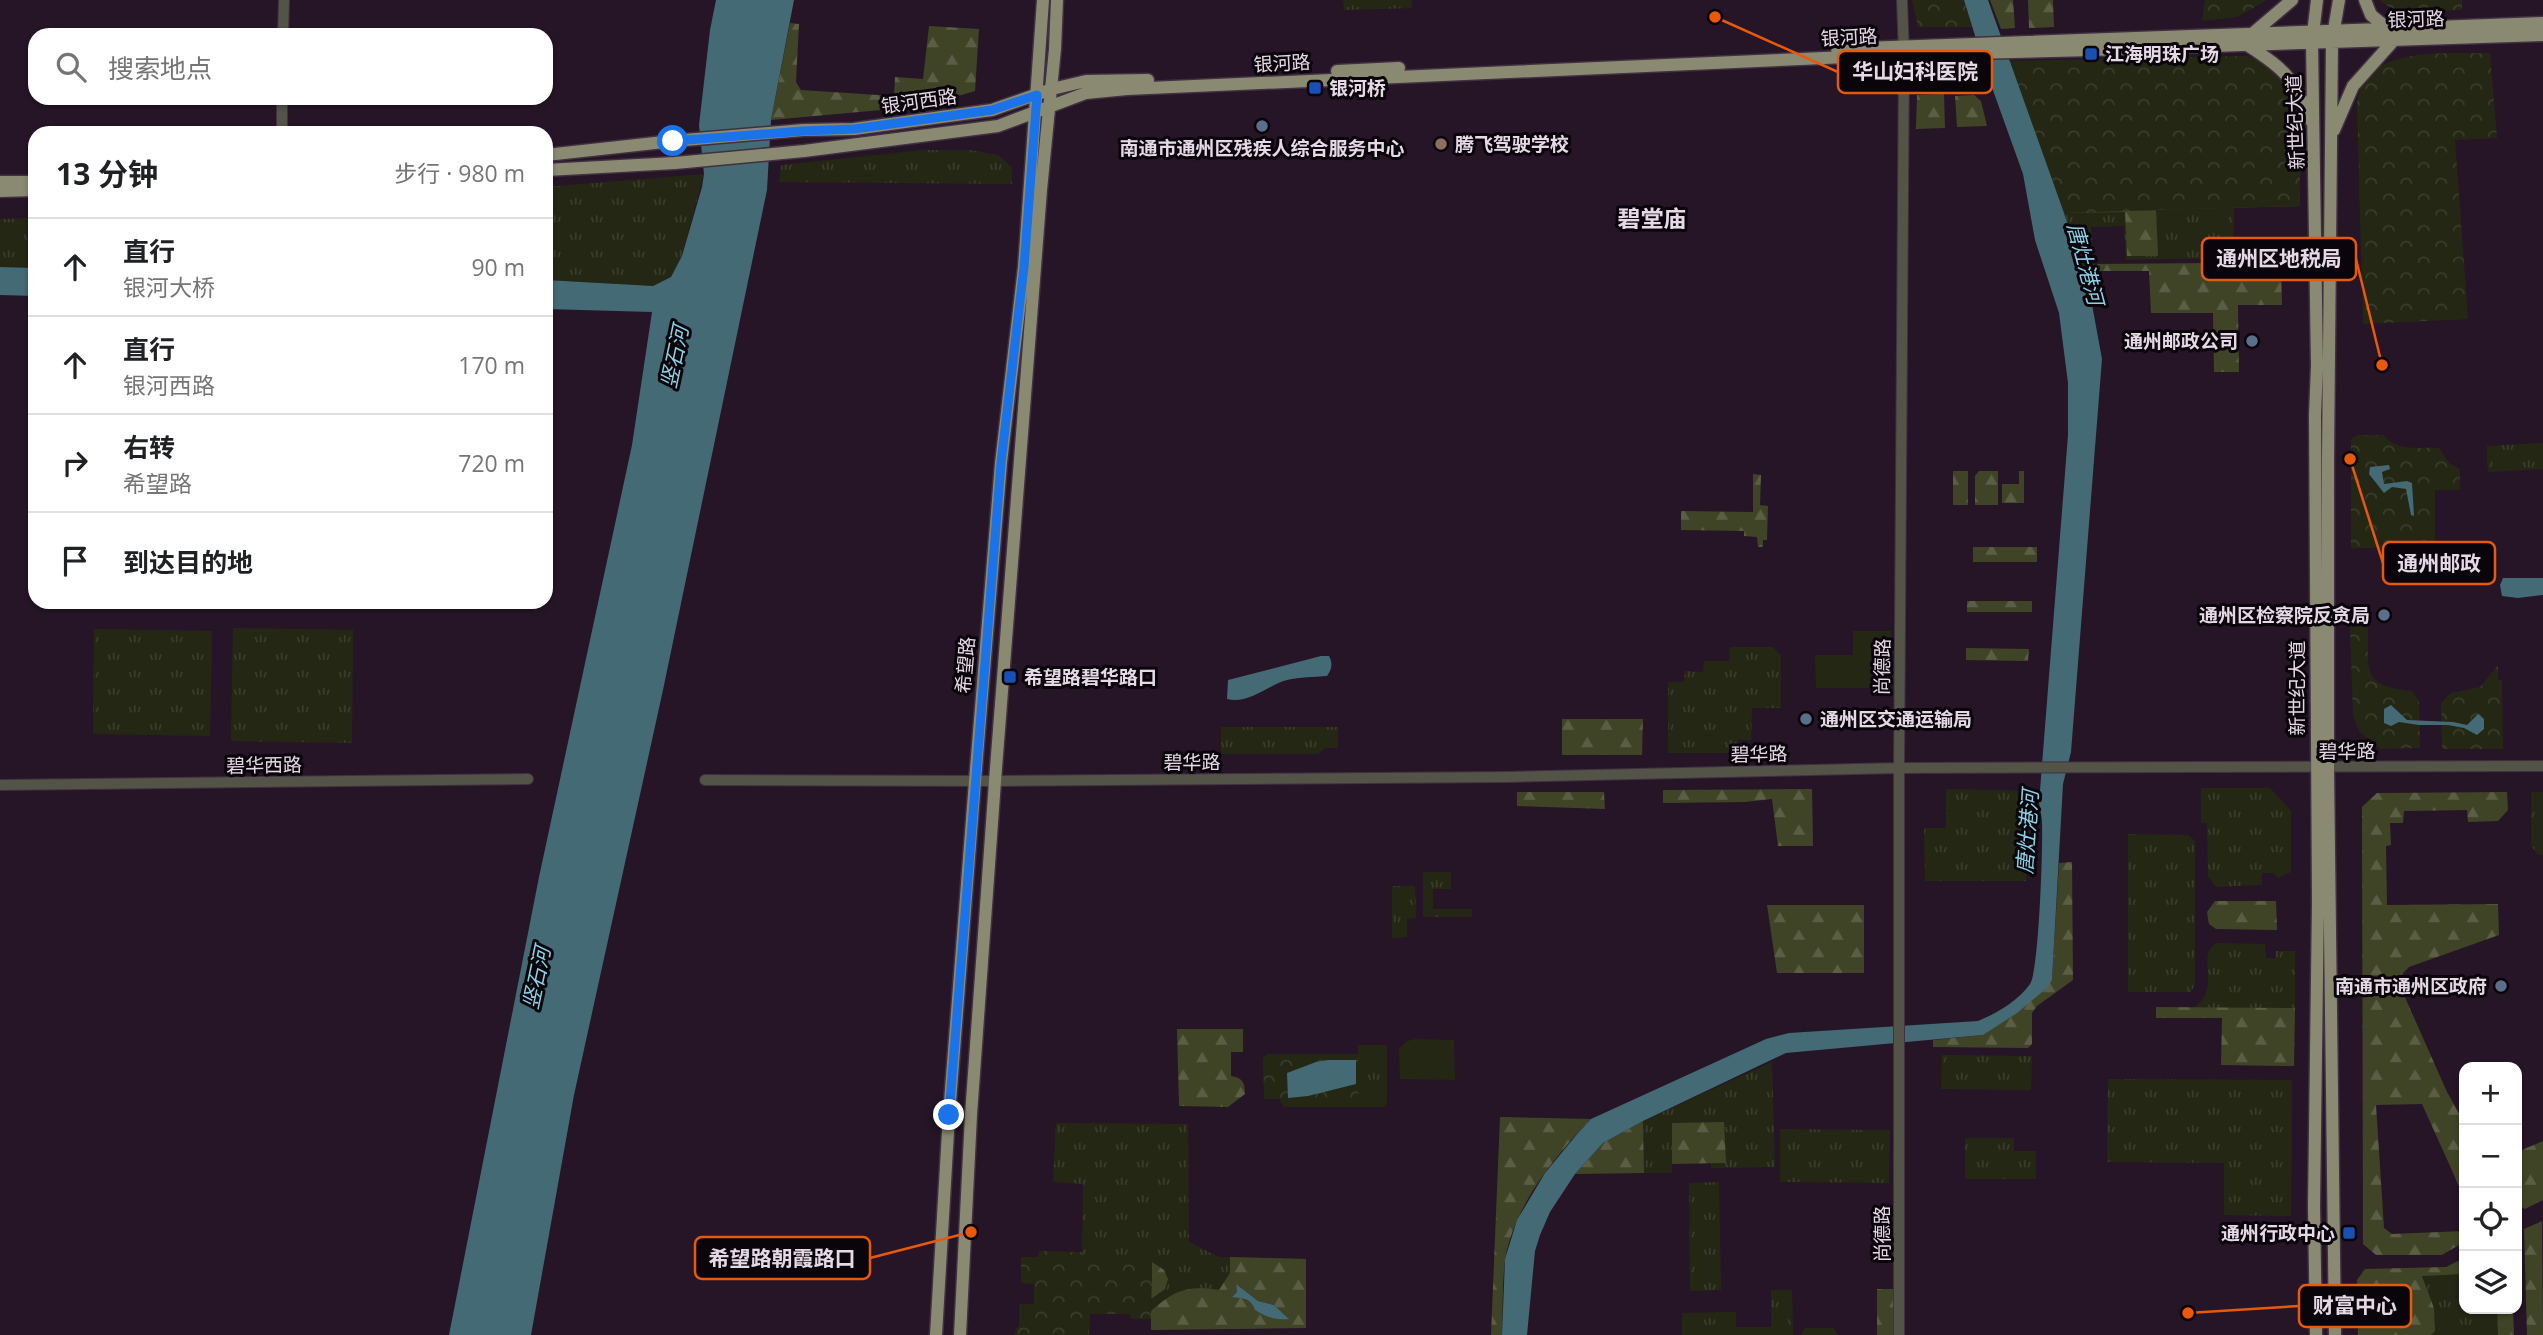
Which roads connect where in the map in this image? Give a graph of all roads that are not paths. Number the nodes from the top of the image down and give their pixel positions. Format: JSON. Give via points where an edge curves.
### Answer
{"nodes":[{"id":1,"x":284,"y":0,"type":"edge"},
{"id":2,"x":1043,"y":0,"type":"edge"},
{"id":3,"x":1057,"y":0,"type":"edge"},
{"id":4,"x":1902,"y":0,"type":"edge"},
{"id":5,"x":2292,"y":0,"type":"edge"},
{"id":6,"x":2317,"y":0,"type":"edge"},
{"id":7,"x":2339,"y":0,"type":"edge"},
{"id":8,"x":2365,"y":0,"type":"edge"},
{"id":9,"x":2543,"y":23,"type":"edge"},
{"id":10,"x":283,"y":28,"type":"edge"},
{"id":11,"x":2387,"y":28,"type":"junction"},
{"id":12,"x":2543,"y":35,"type":"edge"},
{"id":13,"x":2333,"y":36,"type":"junction"},
{"id":14,"x":2313,"y":37,"type":"junction"},
{"id":15,"x":2395,"y":39,"type":"junction"},
{"id":16,"x":2249,"y":40,"type":"junction"},
{"id":17,"x":1904,"y":50,"type":"junction"},
{"id":18,"x":1052,"y":89,"type":"junction"},
{"id":19,"x":1037,"y":95,"type":"junction"},
{"id":20,"x":282,"y":105,"type":"edge"},
{"id":21,"x":1050,"y":108,"type":"junction"},
{"id":22,"x":1034,"y":114,"type":"junction"},
{"id":23,"x":282,"y":126,"type":"edge"},
{"id":24,"x":2314,"y":128,"type":"junction"},
{"id":25,"x":2331,"y":137,"type":"junction"},
{"id":26,"x":553,"y":154,"type":"edge"},
{"id":27,"x":553,"y":170,"type":"edge"},
{"id":28,"x":0,"y":182,"type":"edge"},
{"id":29,"x":28,"y":182,"type":"edge"},
{"id":30,"x":28,"y":190,"type":"edge"},
{"id":31,"x":0,"y":191,"type":"edge"},
{"id":32,"x":2543,"y":766,"type":"edge"},
{"id":33,"x":1899,"y":768,"type":"junction"},
{"id":34,"x":2322,"y":768,"type":"junction"},
{"id":35,"x":528,"y":779,"type":"dead end"},
{"id":36,"x":705,"y":780,"type":"dead end"},
{"id":37,"x":975,"y":781,"type":"junction"},
{"id":38,"x":995,"y":781,"type":"junction"},
{"id":39,"x":0,"y":785,"type":"edge"},
{"id":40,"x":936,"y":1335,"type":"edge"},
{"id":41,"x":960,"y":1335,"type":"edge"},
{"id":42,"x":1899,"y":1335,"type":"edge"},
{"id":43,"x":2316,"y":1335,"type":"edge"},
{"id":44,"x":2335,"y":1335,"type":"edge"}],
"edges":[{"from":1,"to":10,"type":"street"},
{"from":2,"to":19,"type":"main road","name":"希望路"},
{"from":3,"to":18,"type":"main road","name":"希望路"},
{"from":4,"to":17,"type":"street","name":"尚德路"},
{"from":5,"to":16,"type":"main road"},
{"from":6,"to":14,"type":"main road","name":"新世纪大道"},
{"from":7,"to":13,"type":"main road","name":"新世纪大道"},
{"from":8,"to":11,"type":"main road","via":[[2371,15]]},
{"from":9,"to":11,"type":"main road","name":"银河路"},
{"from":11,"to":13,"type":"main road","name":"银河路"},
{"from":12,"to":15,"type":"main road","name":"银河路"},
{"from":13,"to":14,"type":"main road","name":"银河路"},
{"from":13,"to":15,"type":"main road","name":"银河路"},
{"from":13,"to":25,"type":"main road","name":"新世纪大道"},
{"from":14,"to":16,"type":"main road","name":"银河路"},
{"from":14,"to":24,"type":"main road","name":"新世纪大道"},
{"from":15,"to":25,"type":"main road","via":[[2353,86]]},
{"from":16,"to":17,"type":"main road","name":"银河路"},
{"from":16,"to":24,"type":"main road","via":[[2295,84]]},
{"from":17,"to":18,"type":"main road","name":"银河路","via":[[1086,81]]},
{"from":17,"to":21,"type":"main road","name":"银河路","via":[[1126,89],[1086,93]]},
{"from":17,"to":33,"type":"street","name":"尚德路"},
{"from":18,"to":19,"type":"main road","name":"银河路"},
{"from":18,"to":21,"type":"main road","name":"希望路"},
{"from":19,"to":22,"type":"main road","name":"希望路"},
{"from":19,"to":26,"type":"main road","name":"银河西路","via":[[992,110],[854,129]]},
{"from":20,"to":23,"type":"street"},
{"from":21,"to":22,"type":"main road","name":"银河路"},
{"from":21,"to":38,"type":"main road","name":"希望路"},
{"from":22,"to":27,"type":"main road","name":"银河西路","via":[[998,126],[804,151]]},
{"from":22,"to":37,"type":"main road","name":"希望路","via":[[1024,267],[1001,463]]},
{"from":24,"to":34,"type":"main road","name":"新世纪大道"},
{"from":25,"to":34,"type":"main road","name":"新世纪大道"},
{"from":28,"to":29,"type":"main road"},
{"from":30,"to":31,"type":"main road"},
{"from":32,"to":34,"type":"street","name":"碧华路"},
{"from":33,"to":34,"type":"street","name":"碧华路"},
{"from":33,"to":38,"type":"street","name":"碧华路","via":[[1521,777]]},
{"from":33,"to":42,"type":"street","name":"尚德路"},
{"from":34,"to":43,"type":"main road","name":"新世纪大道"},
{"from":34,"to":44,"type":"main road","name":"新世纪大道"},
{"from":35,"to":39,"type":"street","name":"碧华西路"},
{"from":36,"to":37,"type":"street","name":"碧华路"},
{"from":37,"to":38,"type":"street","name":"碧华路"},
{"from":37,"to":40,"type":"main road","name":"希望路"},
{"from":38,"to":41,"type":"main road","name":"希望路"}]}
